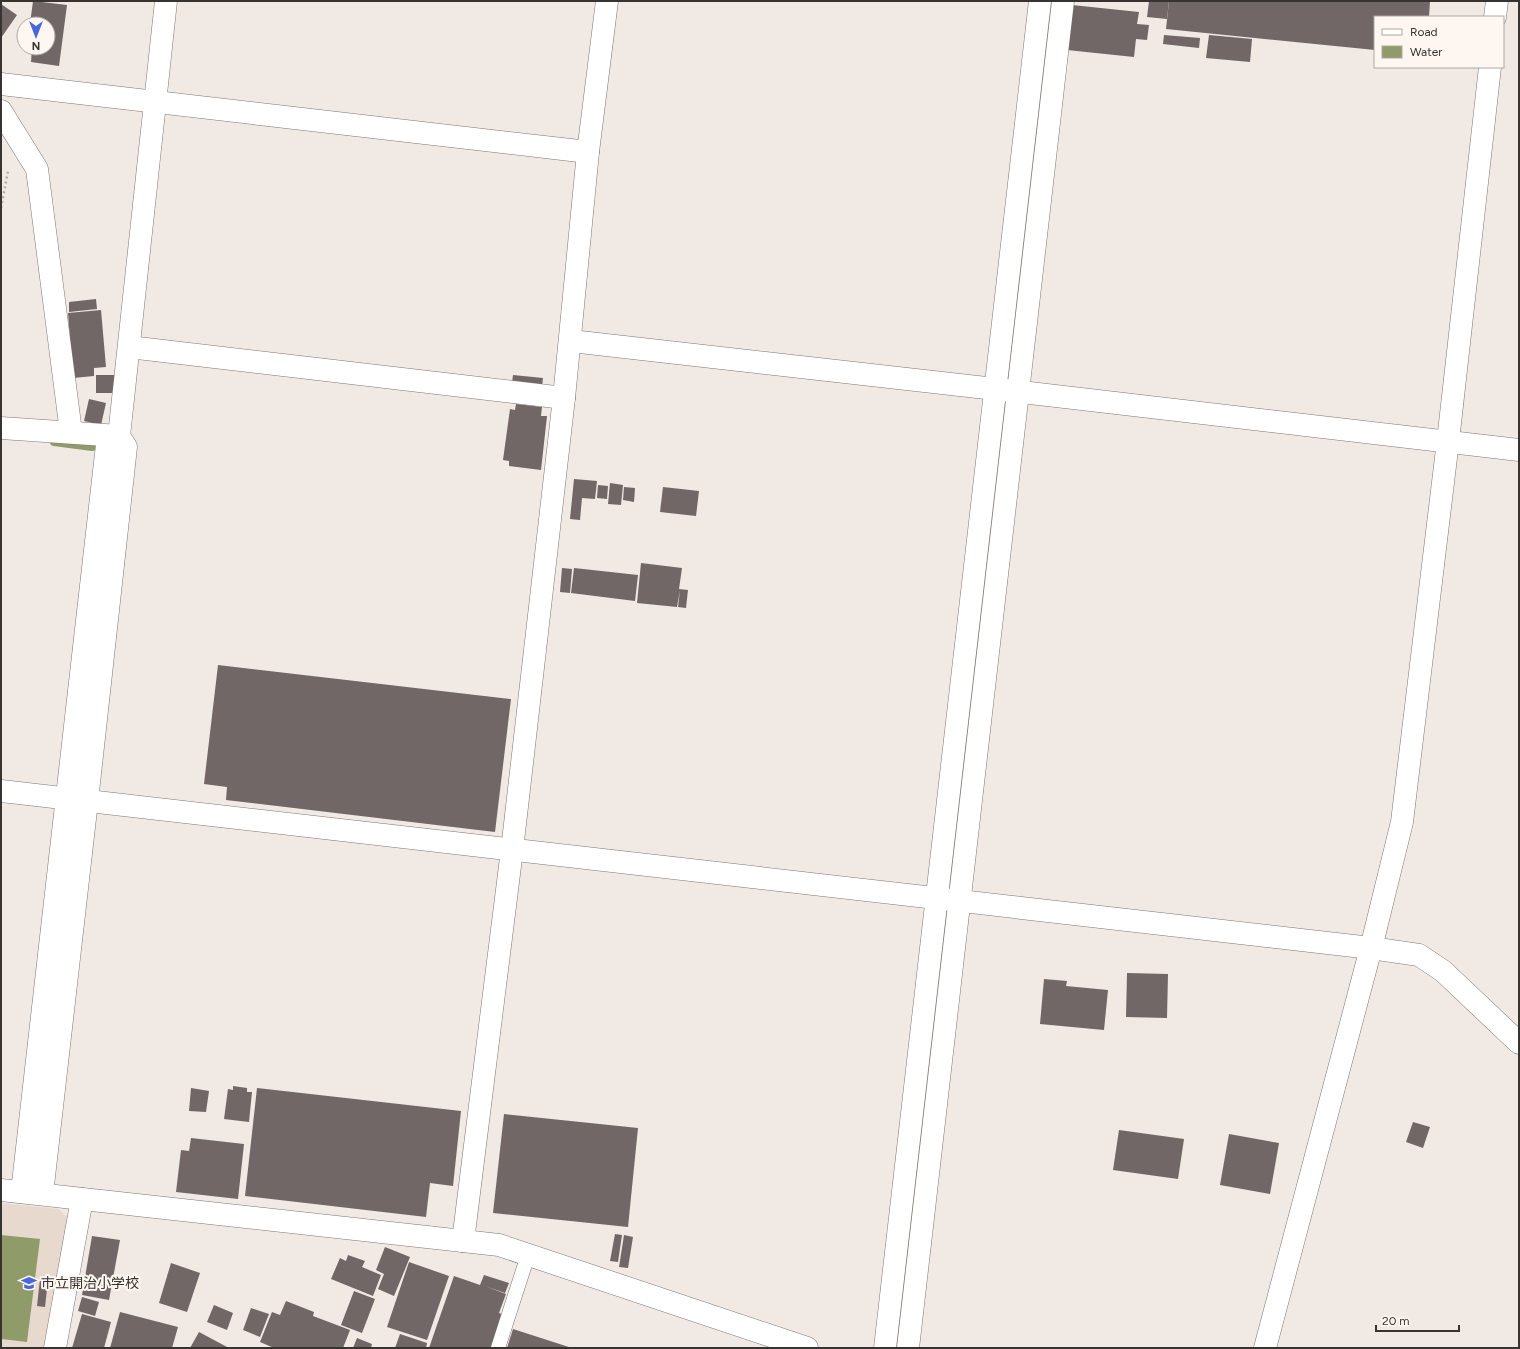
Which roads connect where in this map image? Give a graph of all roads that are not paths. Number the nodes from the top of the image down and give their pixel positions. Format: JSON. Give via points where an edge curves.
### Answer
{"nodes":[{"id":1,"x":166,"y":1,"type":"edge"},
{"id":2,"x":607,"y":1,"type":"edge"},
{"id":3,"x":1040,"y":1,"type":"edge"},
{"id":4,"x":1063,"y":1,"type":"edge"},
{"id":5,"x":1497,"y":1,"type":"edge"},
{"id":6,"x":1495,"y":16,"type":"edge"},
{"id":7,"x":1490,"y":68,"type":"edge"},
{"id":8,"x":1,"y":84,"type":"edge"},
{"id":9,"x":156,"y":102,"type":"junction"},
{"id":10,"x":1,"y":111,"type":"edge"},
{"id":11,"x":588,"y":152,"type":"junction"},
{"id":12,"x":571,"y":341,"type":"junction"},
{"id":13,"x":129,"y":347,"type":"junction"},
{"id":14,"x":995,"y":389,"type":"junction"},
{"id":15,"x":1018,"y":391,"type":"junction"},
{"id":16,"x":564,"y":398,"type":"junction"},
{"id":17,"x":1,"y":428,"type":"edge"},
{"id":18,"x":71,"y":432,"type":"junction"},
{"id":19,"x":119,"y":436,"type":"junction"},
{"id":20,"x":1448,"y":441,"type":"junction"},
{"id":21,"x":1519,"y":450,"type":"edge"},
{"id":22,"x":1,"y":792,"type":"edge"},
{"id":23,"x":77,"y":800,"type":"junction"},
{"id":24,"x":512,"y":850,"type":"junction"},
{"id":25,"x":936,"y":898,"type":"junction"},
{"id":26,"x":960,"y":901,"type":"junction"},
{"id":27,"x":1371,"y":948,"type":"junction"},
{"id":28,"x":1519,"y":1043,"type":"edge"},
{"id":29,"x":1,"y":1190,"type":"edge"},
{"id":30,"x":32,"y":1193,"type":"junction"},
{"id":31,"x":82,"y":1199,"type":"junction"},
{"id":32,"x":462,"y":1241,"type":"junction"},
{"id":33,"x":528,"y":1255,"type":"junction"},
{"id":34,"x":56,"y":1348,"type":"edge"},
{"id":35,"x":498,"y":1348,"type":"edge"},
{"id":36,"x":808,"y":1348,"type":"edge"},
{"id":37,"x":885,"y":1348,"type":"edge"},
{"id":38,"x":908,"y":1348,"type":"edge"},
{"id":39,"x":1265,"y":1348,"type":"edge"}],
"edges":[{"from":1,"to":9,"type":"street"},
{"from":2,"to":11,"type":"street"},
{"from":3,"to":14,"type":"street"},
{"from":4,"to":15,"type":"street"},
{"from":5,"to":6,"type":"street"},
{"from":7,"to":20,"type":"street"},
{"from":8,"to":9,"type":"street"},
{"from":9,"to":11,"type":"street"},
{"from":9,"to":13,"type":"street"},
{"from":10,"to":18,"type":"street","via":[[37,169]]},
{"from":11,"to":12,"type":"street"},
{"from":12,"to":14,"type":"street"},
{"from":12,"to":16,"type":"street"},
{"from":13,"to":16,"type":"street"},
{"from":13,"to":19,"type":"street"},
{"from":14,"to":15,"type":"street"},
{"from":14,"to":25,"type":"street"},
{"from":15,"to":20,"type":"street"},
{"from":15,"to":26,"type":"street"},
{"from":16,"to":24,"type":"street"},
{"from":17,"to":18,"type":"street"},
{"from":18,"to":19,"type":"street"},
{"from":19,"to":23,"type":"street","via":[[126,447]]},
{"from":20,"to":21,"type":"street"},
{"from":20,"to":27,"type":"street","via":[[1402,822]]},
{"from":22,"to":23,"type":"street"},
{"from":23,"to":24,"type":"street"},
{"from":23,"to":30,"type":"street"},
{"from":24,"to":25,"type":"street"},
{"from":24,"to":32,"type":"street"},
{"from":25,"to":26,"type":"street"},
{"from":25,"to":37,"type":"street"},
{"from":26,"to":27,"type":"street"},
{"from":26,"to":38,"type":"street"},
{"from":27,"to":28,"type":"street","via":[[1419,955],[1443,971]]},
{"from":27,"to":39,"type":"street"},
{"from":29,"to":30,"type":"street"},
{"from":30,"to":31,"type":"street"},
{"from":31,"to":32,"type":"street"},
{"from":31,"to":34,"type":"street"},
{"from":32,"to":33,"type":"street","via":[[499,1245]]},
{"from":33,"to":35,"type":"lane"},
{"from":33,"to":36,"type":"street"}]}
